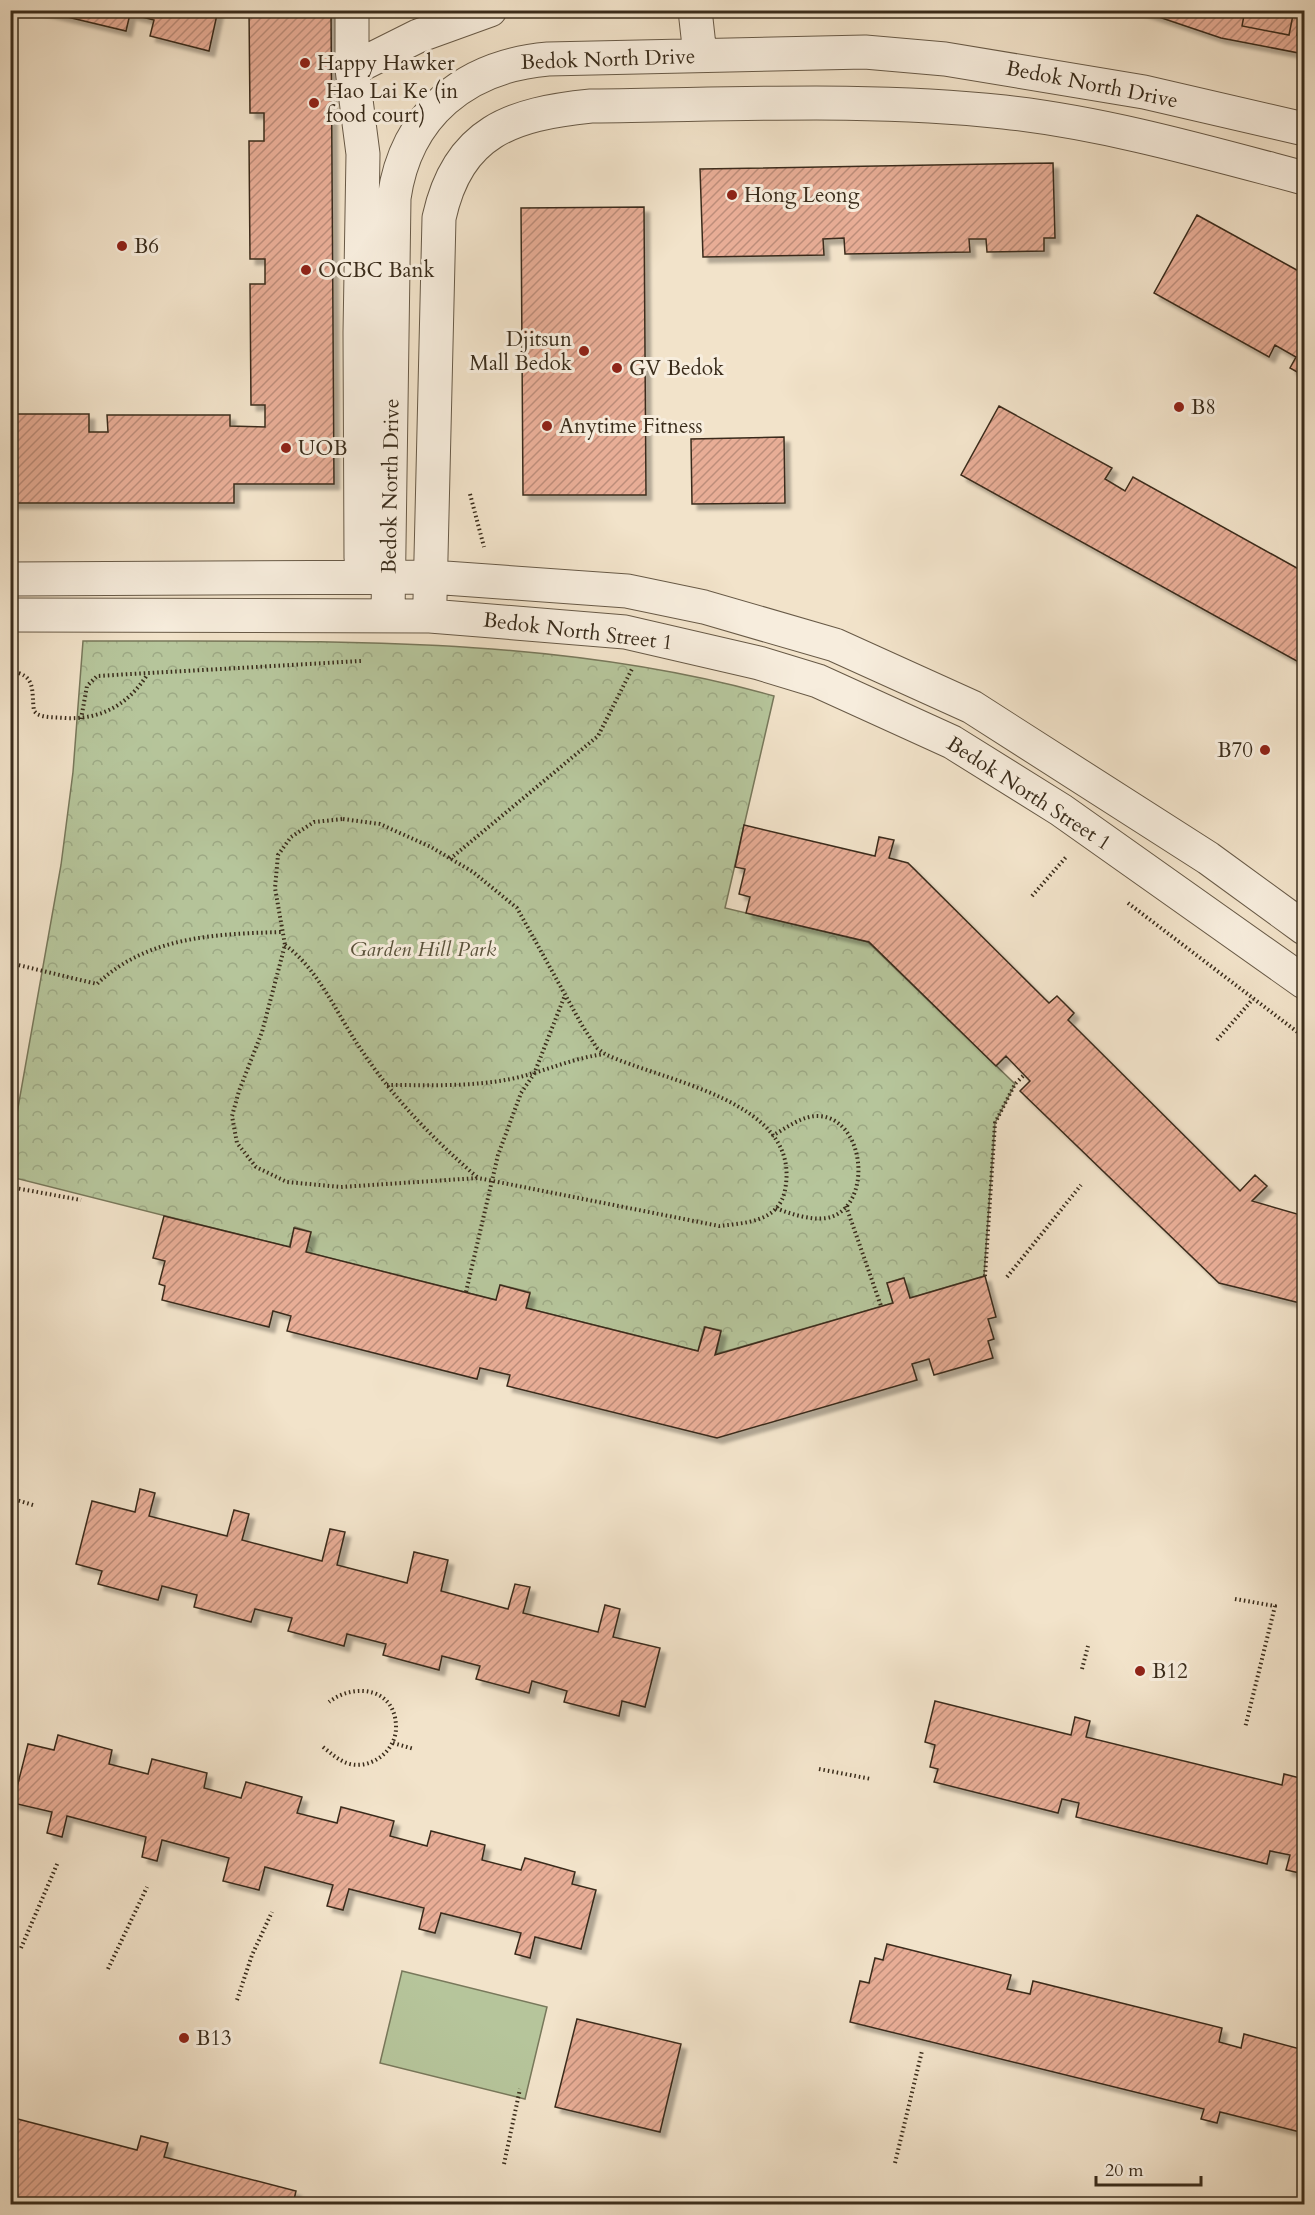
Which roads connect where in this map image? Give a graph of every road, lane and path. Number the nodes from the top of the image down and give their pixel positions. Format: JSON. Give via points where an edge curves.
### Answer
{"nodes":[{"id":1,"x":352,"y":10,"type":"edge"},
{"id":2,"x":490,"y":10,"type":"edge"},
{"id":3,"x":695,"y":10,"type":"edge"},
{"id":4,"x":700,"y":55,"type":"junction"},
{"id":5,"x":352,"y":69,"type":"junction"},
{"id":6,"x":1305,"y":129,"type":"edge"},
{"id":7,"x":1305,"y":178,"type":"edge"},
{"id":8,"x":470,"y":490,"type":"dead end"},
{"id":9,"x":486,"y":555,"type":"dead end"},
{"id":10,"x":362,"y":558,"type":"dead end"},
{"id":11,"x":389,"y":576,"type":"junction"},
{"id":12,"x":431,"y":577,"type":"junction"},
{"id":13,"x":10,"y":579,"type":"edge"},
{"id":14,"x":388,"y":614,"type":"junction"},
{"id":15,"x":10,"y":615,"type":"edge"},
{"id":16,"x":430,"y":615,"type":"junction"},
{"id":17,"x":361,"y":661,"type":"dead end"},
{"id":18,"x":10,"y":671,"type":"edge"},
{"id":19,"x":147,"y":674,"type":"junction"},
{"id":20,"x":622,"y":692,"type":"dead end"},
{"id":21,"x":81,"y":719,"type":"junction"},
{"id":22,"x":1059,"y":850,"type":"dead end"},
{"id":23,"x":450,"y":859,"type":"junction"},
{"id":24,"x":1076,"y":864,"type":"dead end"},
{"id":25,"x":1057,"y":867,"type":"dead end"},
{"id":26,"x":1032,"y":896,"type":"dead end"},
{"id":27,"x":1123,"y":899,"type":"dead end"},
{"id":28,"x":1305,"y":928,"type":"edge"},
{"id":29,"x":282,"y":932,"type":"junction"},
{"id":30,"x":285,"y":945,"type":"junction"},
{"id":31,"x":10,"y":963,"type":"edge"},
{"id":32,"x":1305,"y":982,"type":"edge"},
{"id":33,"x":565,"y":995,"type":"junction"},
{"id":34,"x":1253,"y":999,"type":"junction"},
{"id":35,"x":1305,"y":1037,"type":"edge"},
{"id":36,"x":1217,"y":1040,"type":"dead end"},
{"id":37,"x":605,"y":1054,"type":"junction"},
{"id":38,"x":534,"y":1074,"type":"junction"},
{"id":39,"x":1024,"y":1075,"type":"dead end"},
{"id":40,"x":387,"y":1085,"type":"junction"},
{"id":41,"x":772,"y":1136,"type":"junction"},
{"id":42,"x":478,"y":1178,"type":"junction"},
{"id":43,"x":492,"y":1182,"type":"junction"},
{"id":44,"x":1081,"y":1185,"type":"dead end"},
{"id":45,"x":10,"y":1187,"type":"edge"},
{"id":46,"x":81,"y":1200,"type":"dead end"},
{"id":47,"x":846,"y":1206,"type":"junction"},
{"id":48,"x":776,"y":1208,"type":"junction"},
{"id":49,"x":984,"y":1276,"type":"dead end"},
{"id":50,"x":1007,"y":1277,"type":"dead end"},
{"id":51,"x":466,"y":1292,"type":"dead end"},
{"id":52,"x":881,"y":1306,"type":"dead end"},
{"id":53,"x":10,"y":1498,"type":"edge"},
{"id":54,"x":33,"y":1505,"type":"dead end"},
{"id":55,"x":1235,"y":1599,"type":"dead end"},
{"id":56,"x":1088,"y":1646,"type":"dead end"},
{"id":57,"x":1082,"y":1669,"type":"dead end"},
{"id":58,"x":329,"y":1702,"type":"dead end"},
{"id":59,"x":1245,"y":1728,"type":"dead end"},
{"id":60,"x":393,"y":1743,"type":"junction"},
{"id":61,"x":323,"y":1747,"type":"dead end"},
{"id":62,"x":414,"y":1749,"type":"dead end"},
{"id":63,"x":819,"y":1769,"type":"dead end"},
{"id":64,"x":871,"y":1779,"type":"dead end"},
{"id":65,"x":57,"y":1862,"type":"dead end"},
{"id":66,"x":147,"y":1887,"type":"dead end"},
{"id":67,"x":272,"y":1912,"type":"dead end"},
{"id":68,"x":21,"y":1948,"type":"dead end"},
{"id":69,"x":108,"y":1969,"type":"dead end"},
{"id":70,"x":237,"y":2000,"type":"dead end"},
{"id":71,"x":922,"y":2051,"type":"dead end"},
{"id":72,"x":520,"y":2089,"type":"dead end"},
{"id":73,"x":895,"y":2163,"type":"dead end"},
{"id":74,"x":504,"y":2164,"type":"dead end"}],
"edges":[{"from":1,"to":5,"type":"street"},
{"from":2,"to":5,"type":"street","via":[[418,36]]},
{"from":3,"to":4,"type":"street"},
{"from":4,"to":6,"type":"street","name":"Bedok North Drive","via":[[865,52],[945,59],[1144,92]]},
{"from":4,"to":11,"type":"street","name":"Bedok North Drive","via":[[548,58],[510,63],[464,84],[435,108],[419,128],[402,161],[393,211]]},
{"from":5,"to":10,"type":"street","via":[[363,154]]},
{"from":7,"to":12,"type":"street","name":"Bedok North Drive","via":[[1070,122],[921,105],[591,106],[543,112],[512,121],[485,138],[463,160],[447,187],[439,218]]},
{"from":8,"to":9,"type":"path"},
{"from":11,"to":12,"type":"street","name":"Bedok North Street 1"},
{"from":11,"to":13,"type":"street","name":"Bedok North Street 1"},
{"from":11,"to":14,"type":"street","name":"Bedok North Drive"},
{"from":12,"to":16,"type":"street","name":"Bedok North Drive"},
{"from":12,"to":28,"type":"street","name":"Bedok North Street 1","via":[[627,591],[704,607],[835,645],[972,707],[1208,858]]},
{"from":14,"to":15,"type":"street","name":"Bedok North Street 1"},
{"from":14,"to":16,"type":"street","name":"Bedok North Street 1"},
{"from":16,"to":32,"type":"street","name":"Bedok North Street 1","via":[[625,632],[759,663],[828,686],[952,742],[1061,810]]},
{"from":17,"to":19,"type":"path"},
{"from":18,"to":21,"type":"path","via":[[23,673],[30,680],[37,714]]},
{"from":19,"to":21,"type":"path","via":[[140,686],[115,708]]},
{"from":19,"to":21,"type":"path","via":[[92,679],[85,692]]},
{"from":20,"to":23,"type":"path","via":[[598,736]]},
{"from":22,"to":24,"type":"path"},
{"from":23,"to":29,"type":"path","via":[[380,824],[343,819],[314,822],[291,837],[278,855],[275,888]]},
{"from":23,"to":33,"type":"path","via":[[473,872],[517,908]]},
{"from":25,"to":26,"type":"path"},
{"from":27,"to":34,"type":"path"},
{"from":29,"to":30,"type":"path"},
{"from":29,"to":31,"type":"path","via":[[221,934],[167,943],[118,966],[97,984]]},
{"from":30,"to":40,"type":"path","via":[[309,968]]},
{"from":30,"to":42,"type":"path","via":[[262,1032],[232,1116],[237,1143],[256,1167],[287,1182],[341,1187]]},
{"from":33,"to":37,"type":"path","via":[[597,1048]]},
{"from":33,"to":38,"type":"path"},
{"from":34,"to":35,"type":"path"},
{"from":34,"to":36,"type":"path"},
{"from":37,"to":38,"type":"path","via":[[558,1064]]},
{"from":37,"to":41,"type":"path","via":[[745,1109]]},
{"from":38,"to":40,"type":"path","via":[[464,1084]]},
{"from":38,"to":43,"type":"path","via":[[521,1093]]},
{"from":39,"to":49,"type":"path","via":[[1015,1084],[995,1123]]},
{"from":40,"to":42,"type":"path","via":[[428,1135]]},
{"from":41,"to":47,"type":"path","via":[[800,1120],[818,1116],[845,1129],[854,1141],[858,1158],[858,1177]]},
{"from":41,"to":48,"type":"path","via":[[783,1152],[788,1175],[784,1199]]},
{"from":42,"to":43,"type":"path"},
{"from":43,"to":48,"type":"path","via":[[719,1226],[750,1223],[770,1215]]},
{"from":43,"to":51,"type":"path"},
{"from":44,"to":50,"type":"path"},
{"from":45,"to":46,"type":"path"},
{"from":47,"to":48,"type":"path","via":[[831,1217],[811,1217]]},
{"from":47,"to":52,"type":"path"},
{"from":53,"to":54,"type":"path"},
{"from":55,"to":59,"type":"path","via":[[1275,1606]]},
{"from":56,"to":57,"type":"path"},
{"from":58,"to":60,"type":"path","via":[[356,1689],[371,1691],[384,1699],[393,1712]]},
{"from":60,"to":61,"type":"path","via":[[369,1763],[353,1765],[338,1760]]},
{"from":60,"to":62,"type":"path"},
{"from":63,"to":64,"type":"path"},
{"from":65,"to":68,"type":"path"},
{"from":66,"to":69,"type":"path"},
{"from":67,"to":70,"type":"path"},
{"from":71,"to":73,"type":"path"},
{"from":72,"to":74,"type":"path"}]}
